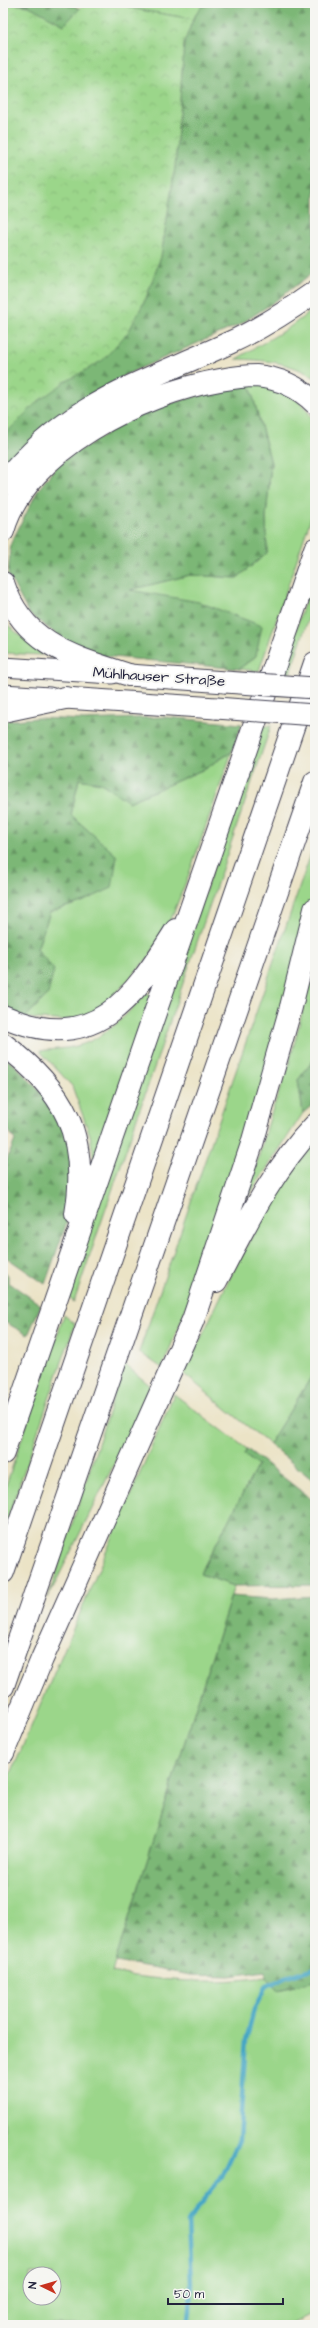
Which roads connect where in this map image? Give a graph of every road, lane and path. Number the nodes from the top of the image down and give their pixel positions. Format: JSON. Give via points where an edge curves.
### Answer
{"nodes":[{"id":1,"x":315,"y":292,"type":"edge"},
{"id":2,"x":315,"y":403,"type":"edge"},
{"id":3,"x":3,"y":484,"type":"edge"},
{"id":4,"x":3,"y":531,"type":"edge"},
{"id":5,"x":315,"y":550,"type":"edge"},
{"id":6,"x":3,"y":583,"type":"edge"},
{"id":7,"x":315,"y":663,"type":"edge"},
{"id":8,"x":3,"y":667,"type":"edge"},
{"id":9,"x":130,"y":675,"type":"junction"},
{"id":10,"x":315,"y":688,"type":"edge"},
{"id":11,"x":3,"y":694,"type":"edge"},
{"id":12,"x":65,"y":698,"type":"junction"},
{"id":13,"x":3,"y":711,"type":"edge"},
{"id":14,"x":315,"y":714,"type":"edge"},
{"id":15,"x":315,"y":782,"type":"edge"},
{"id":16,"x":200,"y":889,"type":"junction"},
{"id":17,"x":315,"y":910,"type":"edge"},
{"id":18,"x":315,"y":959,"type":"edge"},
{"id":19,"x":3,"y":1016,"type":"edge"},
{"id":20,"x":3,"y":1044,"type":"edge"},
{"id":21,"x":315,"y":1125,"type":"edge"},
{"id":22,"x":67,"y":1268,"type":"junction"},
{"id":23,"x":193,"y":1320,"type":"junction"},
{"id":24,"x":8,"y":1432,"type":"edge"},
{"id":25,"x":3,"y":1453,"type":"edge"},
{"id":26,"x":3,"y":1572,"type":"edge"},
{"id":27,"x":3,"y":1686,"type":"edge"},
{"id":28,"x":3,"y":1753,"type":"edge"}],
"edges":[{"from":1,"to":3,"type":"highway","via":[[264,325],[229,343],[143,379],[81,412],[40,444]]},
{"from":2,"to":4,"type":"highway","via":[[294,386],[255,376],[201,384],[144,402],[87,433],[38,474],[19,497]]},
{"from":5,"to":16,"type":"highway"},
{"from":6,"to":9,"type":"highway","via":[[19,618],[44,641],[82,660]]},
{"from":7,"to":26,"type":"highway"},
{"from":8,"to":9,"type":"main road","name":"Mühlhauser Straße"},
{"from":9,"to":10,"type":"main road","name":"Mühlhauser Straße","bridge":true},
{"from":11,"to":12,"type":"main road","name":"Mühlhauser Straße"},
{"from":12,"to":13,"type":"highway"},
{"from":12,"to":14,"type":"main road","name":"Mühlhauser Straße","bridge":true},
{"from":15,"to":27,"type":"highway"},
{"from":16,"to":19,"type":"highway","via":[[155,964],[122,1005],[108,1015],[87,1024],[54,1030],[37,1028]]},
{"from":16,"to":22,"type":"highway"},
{"from":17,"to":18,"type":"highway"},
{"from":17,"to":23,"type":"highway","via":[[291,1007],[252,1144]]},
{"from":20,"to":22,"type":"highway","via":[[33,1069],[55,1095],[70,1121],[77,1145],[80,1184]]},
{"from":21,"to":23,"type":"highway","via":[[284,1160]]},
{"from":22,"to":24,"type":"highway"},
{"from":23,"to":28,"type":"highway","via":[[42,1658]]},
{"from":24,"to":25,"type":"highway"}]}
